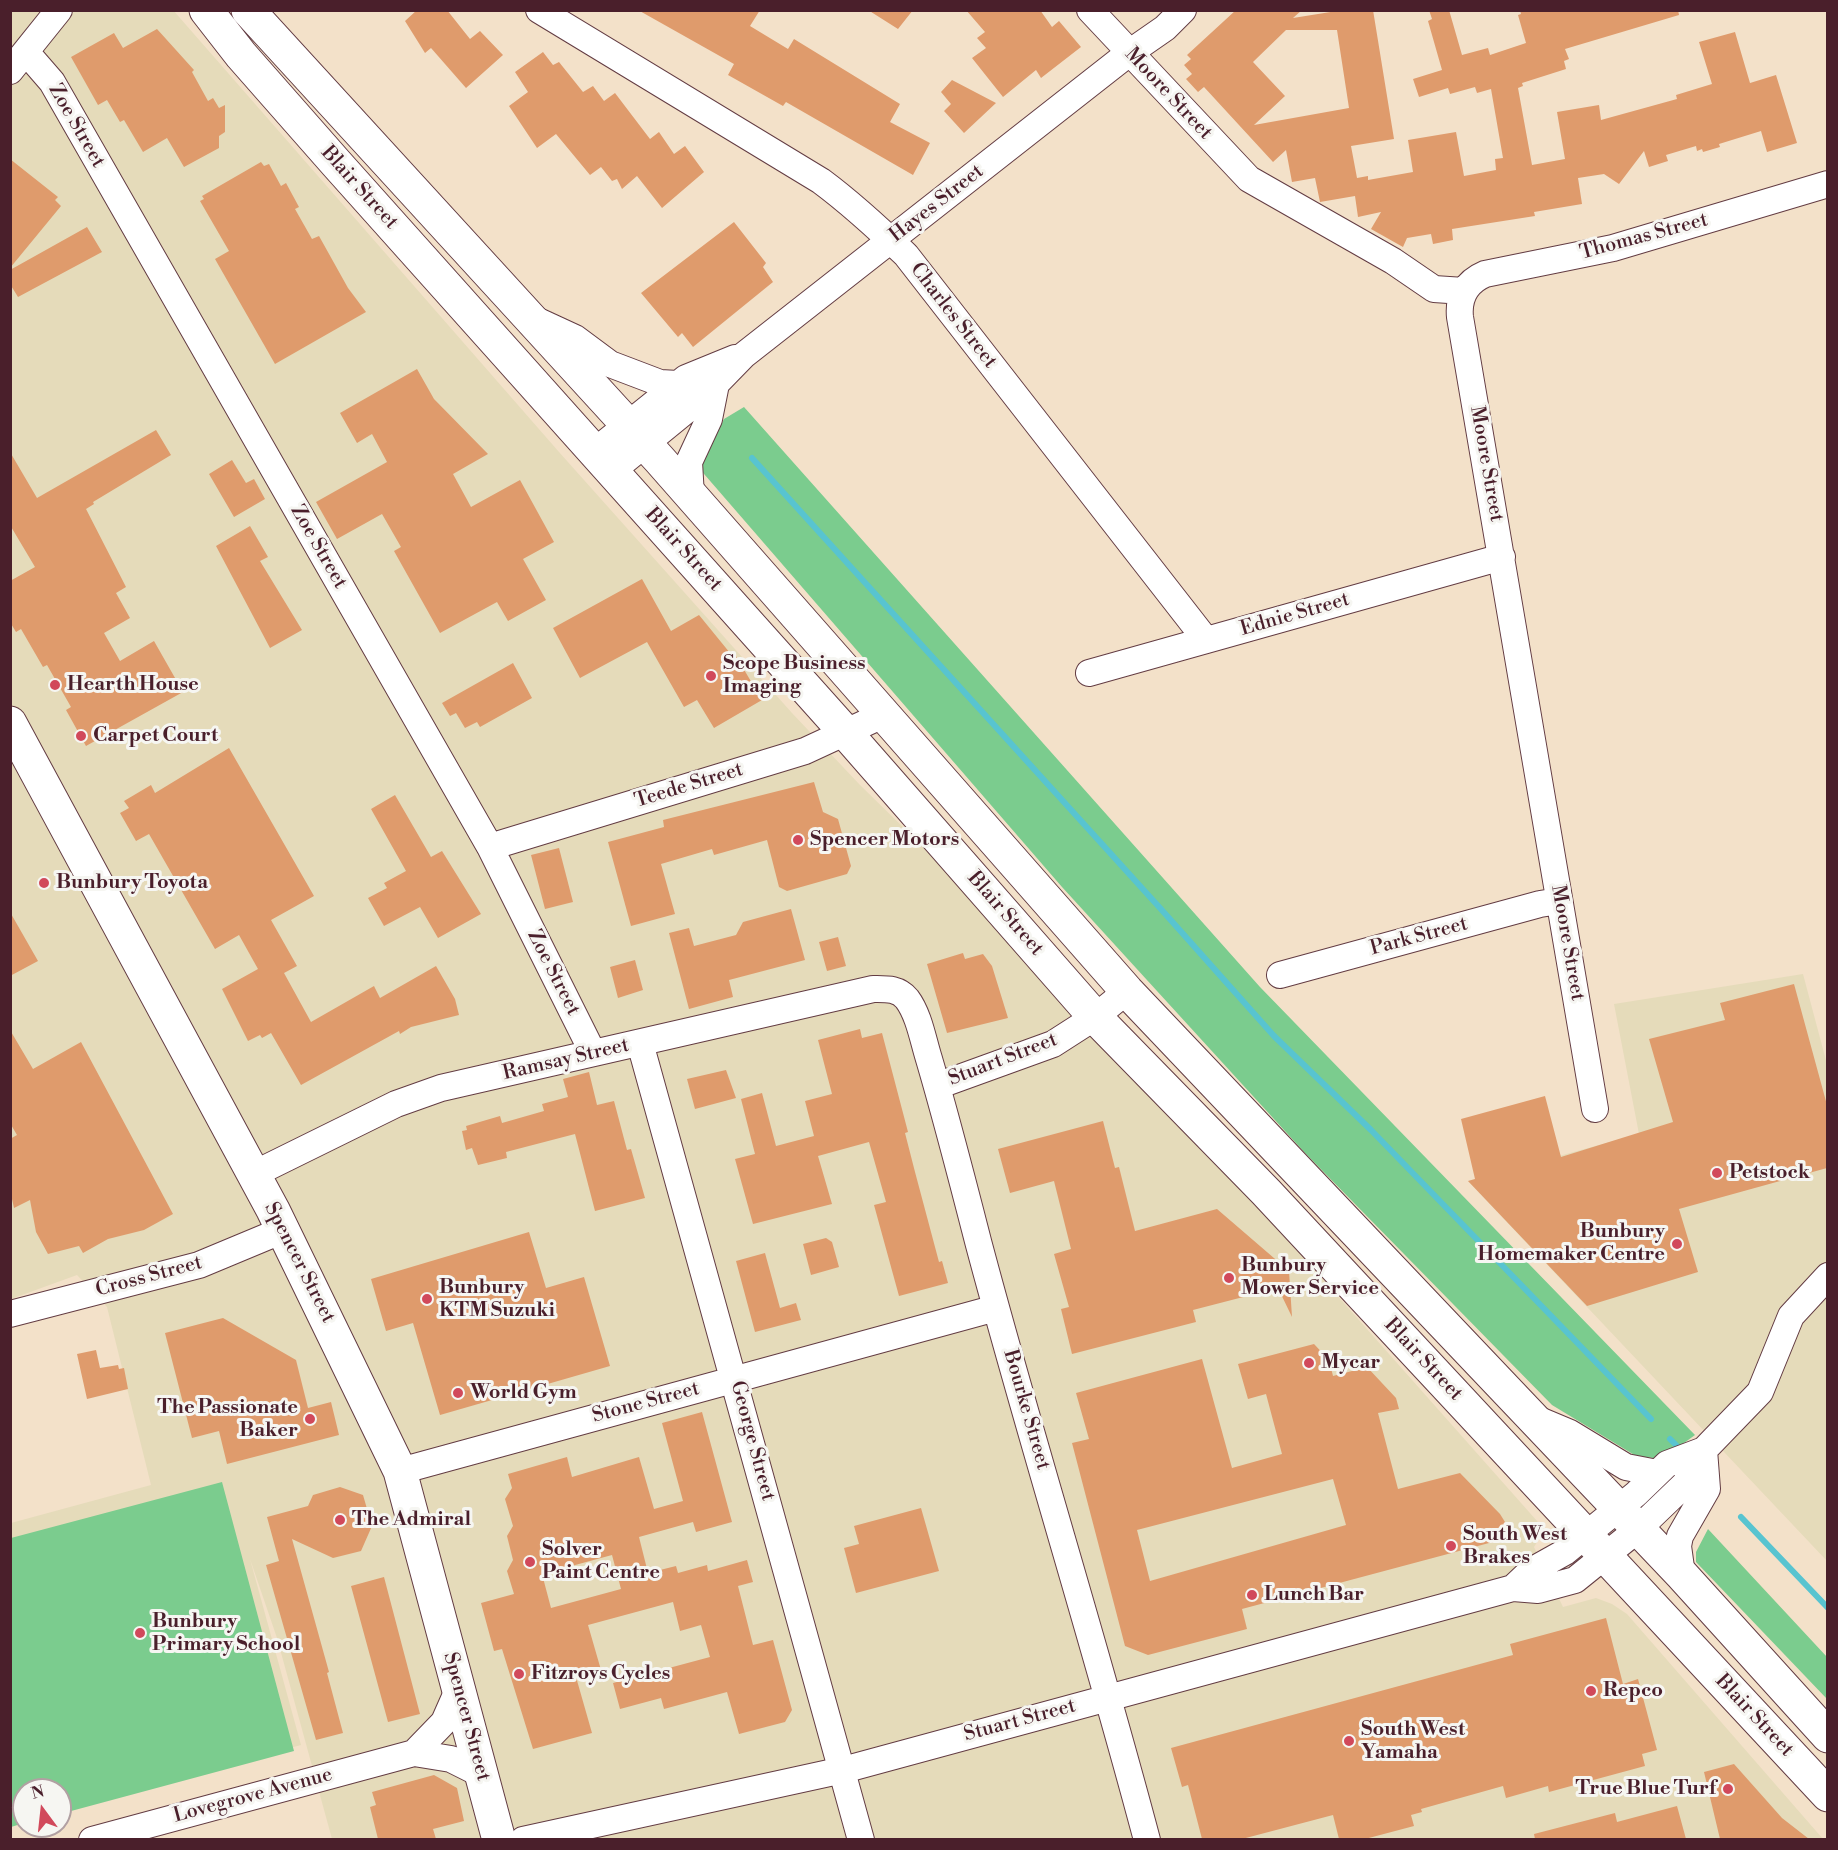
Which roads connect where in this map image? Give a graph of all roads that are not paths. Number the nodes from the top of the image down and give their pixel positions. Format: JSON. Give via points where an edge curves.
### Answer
{"nodes":[{"id":1,"x":59,"y":10,"type":"edge"},
{"id":2,"x":206,"y":10,"type":"edge"},
{"id":3,"x":248,"y":10,"type":"edge"},
{"id":4,"x":539,"y":10,"type":"edge"},
{"id":5,"x":1089,"y":10,"type":"edge"},
{"id":6,"x":1159,"y":10,"type":"edge"},
{"id":7,"x":1183,"y":10,"type":"edge"},
{"id":8,"x":1129,"y":53,"type":"junction"},
{"id":9,"x":18,"y":62,"type":"edge"},
{"id":10,"x":1827,"y":184,"type":"edge"},
{"id":11,"x":890,"y":240,"type":"junction"},
{"id":12,"x":1464,"y":291,"type":"junction"},
{"id":13,"x":530,"y":317,"type":"junction"},
{"id":14,"x":744,"y":354,"type":"junction"},
{"id":15,"x":678,"y":384,"type":"junction"},
{"id":16,"x":716,"y":384,"type":"junction"},
{"id":17,"x":635,"y":433,"type":"junction"},
{"id":18,"x":603,"y":461,"type":"junction"},
{"id":19,"x":691,"y":496,"type":"junction"},
{"id":20,"x":1502,"y":557,"type":"junction"},
{"id":21,"x":1206,"y":640,"type":"junction"},
{"id":22,"x":1089,"y":673,"type":"dead end"},
{"id":23,"x":885,"y":714,"type":"junction"},
{"id":24,"x":846,"y":733,"type":"junction"},
{"id":25,"x":16,"y":743,"type":"edge"},
{"id":26,"x":490,"y":847,"type":"junction"},
{"id":27,"x":1559,"y":901,"type":"junction"},
{"id":28,"x":1280,"y":975,"type":"dead end"},
{"id":29,"x":891,"y":989,"type":"joint"},
{"id":30,"x":1127,"y":991,"type":"junction"},
{"id":31,"x":1095,"y":1017,"type":"junction"},
{"id":32,"x":640,"y":1042,"type":"junction"},
{"id":33,"x":593,"y":1053,"type":"junction"},
{"id":34,"x":937,"y":1086,"type":"junction"},
{"id":35,"x":1595,"y":1109,"type":"dead end"},
{"id":36,"x":254,"y":1174,"type":"junction"},
{"id":37,"x":283,"y":1230,"type":"junction"},
{"id":38,"x":1827,"y":1276,"type":"edge"},
{"id":39,"x":996,"y":1308,"type":"junction"},
{"id":40,"x":10,"y":1314,"type":"edge"},
{"id":41,"x":735,"y":1378,"type":"junction"},
{"id":42,"x":1530,"y":1417,"type":"junction"},
{"id":43,"x":1704,"y":1450,"type":"junction"},
{"id":44,"x":400,"y":1471,"type":"junction"},
{"id":45,"x":1657,"y":1473,"type":"junction"},
{"id":46,"x":1627,"y":1520,"type":"junction"},
{"id":47,"x":1596,"y":1545,"type":"junction"},
{"id":48,"x":1682,"y":1575,"type":"junction"},
{"id":49,"x":459,"y":1688,"type":"junction"},
{"id":50,"x":1109,"y":1697,"type":"junction"},
{"id":51,"x":1827,"y":1736,"type":"edge"},
{"id":52,"x":414,"y":1753,"type":"junction"},
{"id":53,"x":843,"y":1770,"type":"junction"},
{"id":54,"x":481,"y":1774,"type":"junction"},
{"id":55,"x":1827,"y":1796,"type":"edge"},
{"id":56,"x":92,"y":1839,"type":"edge"},
{"id":57,"x":499,"y":1839,"type":"edge"},
{"id":58,"x":523,"y":1839,"type":"edge"},
{"id":59,"x":861,"y":1839,"type":"edge"},
{"id":60,"x":1147,"y":1839,"type":"edge"}],
"edges":[{"from":1,"to":9,"type":"street"},
{"from":2,"to":18,"type":"main road","name":"Blair Street","via":[[241,55]]},
{"from":3,"to":13,"type":"main road","name":"Blair Street"},
{"from":4,"to":11,"type":"street","name":"Charles Street","via":[[821,181]]},
{"from":5,"to":8,"type":"street","name":"Moore Street"},
{"from":6,"to":8,"type":"street","name":"Hayes Street"},
{"from":7,"to":8,"type":"street","name":"Hayes Street"},
{"from":8,"to":11,"type":"street","name":"Hayes Street"},
{"from":8,"to":12,"type":"street","name":"Moore Street","via":[[1258,185],[1393,261],[1434,289]]},
{"from":9,"to":26,"type":"street","name":"Zoe Street","via":[[52,82]]},
{"from":10,"to":12,"type":"street","name":"Thomas Street","via":[[1613,248],[1485,274]]},
{"from":11,"to":14,"type":"street","name":"Hayes Street"},
{"from":11,"to":21,"type":"street","name":"Charles Street"},
{"from":12,"to":20,"type":"street","name":"Moore Street","via":[[1460,318]]},
{"from":13,"to":15,"type":"street","via":[[575,338],[610,364],[660,383]]},
{"from":13,"to":17,"type":"main road","name":"Blair Street"},
{"from":14,"to":15,"type":"street","name":"Hayes Street"},
{"from":14,"to":16,"type":"street","name":"Hayes Street"},
{"from":15,"to":17,"type":"street","name":"Hayes Street"},
{"from":16,"to":17,"type":"street","name":"Hayes Street"},
{"from":16,"to":19,"type":"street","via":[[709,419],[689,462]]},
{"from":17,"to":18,"type":"street","name":"Hayes Street"},
{"from":17,"to":19,"type":"main road","name":"Blair Street"},
{"from":18,"to":24,"type":"main road","name":"Blair Street"},
{"from":19,"to":23,"type":"main road","name":"Blair Street"},
{"from":20,"to":21,"type":"street","name":"Ednie Street"},
{"from":20,"to":27,"type":"street","name":"Moore Street"},
{"from":21,"to":22,"type":"street","name":"Ednie Street"},
{"from":23,"to":24,"type":"street","name":"Teede Street"},
{"from":23,"to":30,"type":"main road","name":"Blair Street"},
{"from":24,"to":26,"type":"street","name":"Teede Street","via":[[805,751]]},
{"from":24,"to":31,"type":"main road","name":"Blair Street"},
{"from":25,"to":36,"type":"main road","name":"Spencer Street"},
{"from":26,"to":33,"type":"street","name":"Zoe Street"},
{"from":27,"to":28,"type":"street","name":"Park Street"},
{"from":27,"to":35,"type":"street","name":"Moore Street"},
{"from":29,"to":32,"type":"street","name":"Ramsay Street","via":[[873,989]]},
{"from":29,"to":34,"type":"street","name":"Bourke Street","via":[[907,999],[912,1008]]},
{"from":30,"to":31,"type":"street","name":"Stuart Street"},
{"from":30,"to":42,"type":"main road","name":"Blair Street"},
{"from":31,"to":34,"type":"street","name":"Stuart Street","via":[[1038,1050]]},
{"from":31,"to":47,"type":"main road","name":"Blair Street","via":[[1266,1192]]},
{"from":32,"to":33,"type":"street","name":"Ramsay Street"},
{"from":32,"to":41,"type":"street","name":"George Street"},
{"from":33,"to":36,"type":"street","name":"Ramsay Street","via":[[420,1095]]},
{"from":34,"to":39,"type":"street","name":"Bourke Street"},
{"from":36,"to":37,"type":"main road","name":"Spencer Street"},
{"from":37,"to":40,"type":"street","name":"Cross Street","via":[[199,1265]]},
{"from":37,"to":44,"type":"main road","name":"Spencer Street"},
{"from":38,"to":43,"type":"street","via":[[1791,1316],[1760,1392]]},
{"from":39,"to":41,"type":"street","name":"Stone Street"},
{"from":39,"to":50,"type":"street","name":"Bourke Street"},
{"from":41,"to":44,"type":"street","name":"Stone Street"},
{"from":41,"to":53,"type":"street","name":"George Street"},
{"from":42,"to":45,"type":"street","via":[[1570,1433],[1626,1467]]},
{"from":42,"to":46,"type":"main road","name":"Blair Street"},
{"from":43,"to":45,"type":"street","via":[[1667,1464]]},
{"from":43,"to":46,"type":"street","via":[[1685,1484]]},
{"from":43,"to":48,"type":"street","via":[[1707,1489],[1680,1536]]},
{"from":44,"to":49,"type":"main road","name":"Spencer Street"},
{"from":45,"to":46,"type":"street"},
{"from":46,"to":47,"type":"street","name":"Stuart Street"},
{"from":46,"to":48,"type":"main road","name":"Blair Street"},
{"from":47,"to":50,"type":"street","name":"Stuart Street","via":[[1575,1580],[1538,1590],[1513,1588]]},
{"from":47,"to":55,"type":"main road","name":"Blair Street"},
{"from":48,"to":51,"type":"main road","name":"Blair Street"},
{"from":49,"to":52,"type":"street","via":[[444,1722]]},
{"from":49,"to":54,"type":"main road","name":"Spencer Street"},
{"from":50,"to":53,"type":"street","name":"Stuart Street"},
{"from":50,"to":60,"type":"street","name":"Bourke Street"},
{"from":52,"to":54,"type":"street","name":"Lovegrove Avenue","via":[[451,1759]]},
{"from":52,"to":56,"type":"street","name":"Lovegrove Avenue"},
{"from":53,"to":58,"type":"street","name":"Stuart Street"},
{"from":53,"to":59,"type":"street","name":"George Street"},
{"from":54,"to":57,"type":"main road","name":"Spencer Street"}]}
